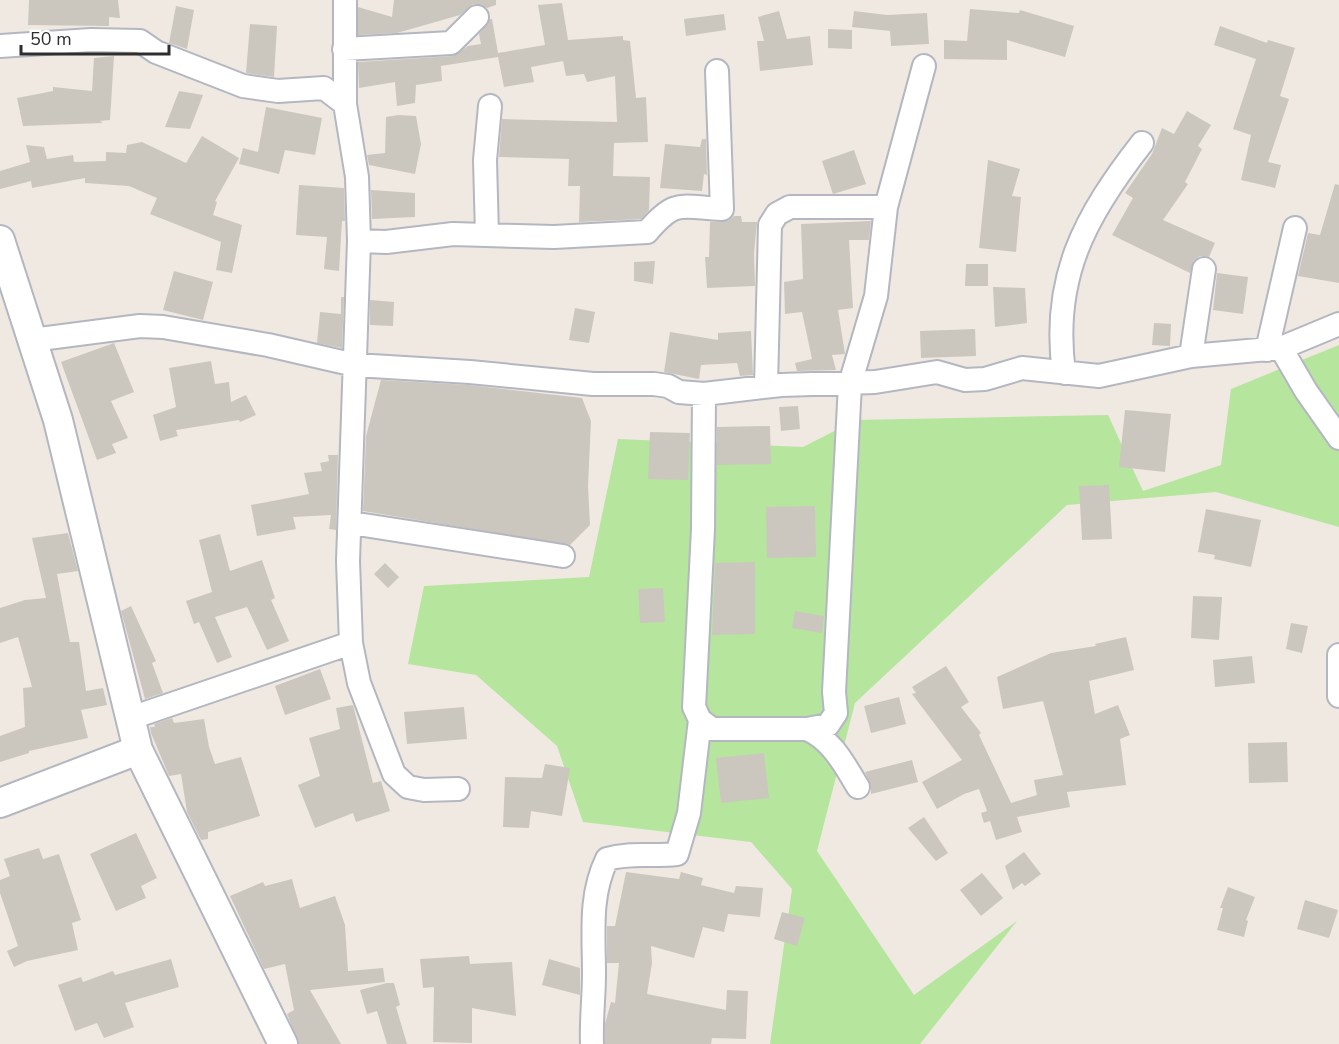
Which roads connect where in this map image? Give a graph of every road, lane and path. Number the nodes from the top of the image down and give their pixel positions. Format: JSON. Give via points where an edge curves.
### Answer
{"nodes":[{"id":1,"x":345,"y":0,"type":"edge"},
{"id":2,"x":477,"y":17,"type":"dead end"},
{"id":3,"x":0,"y":46,"type":"edge"},
{"id":4,"x":344,"y":49,"type":"junction"},
{"id":5,"x":924,"y":66,"type":"dead end"},
{"id":6,"x":717,"y":70,"type":"dead end"},
{"id":7,"x":345,"y":104,"type":"junction"},
{"id":8,"x":490,"y":105,"type":"dead end"},
{"id":9,"x":1142,"y":143,"type":"dead end"},
{"id":10,"x":886,"y":207,"type":"junction"},
{"id":11,"x":1294,"y":228,"type":"dead end"},
{"id":12,"x":487,"y":235,"type":"junction"},
{"id":13,"x":0,"y":240,"type":"edge"},
{"id":14,"x":359,"y":241,"type":"junction"},
{"id":15,"x":1204,"y":269,"type":"dead end"},
{"id":16,"x":1339,"y":324,"type":"edge"},
{"id":17,"x":32,"y":340,"type":"junction"},
{"id":18,"x":1274,"y":349,"type":"junction"},
{"id":19,"x":1191,"y":356,"type":"junction"},
{"id":20,"x":355,"y":365,"type":"junction"},
{"id":21,"x":1064,"y":373,"type":"junction"},
{"id":22,"x":849,"y":384,"type":"junction"},
{"id":23,"x":766,"y":386,"type":"junction"},
{"id":24,"x":704,"y":394,"type":"junction"},
{"id":25,"x":1339,"y":438,"type":"edge"},
{"id":26,"x":351,"y":523,"type":"junction"},
{"id":27,"x":563,"y":556,"type":"dead end"},
{"id":28,"x":351,"y":643,"type":"junction"},
{"id":29,"x":1339,"y":655,"type":"edge"},
{"id":30,"x":1339,"y":696,"type":"edge"},
{"id":31,"x":128,"y":719,"type":"junction"},
{"id":32,"x":700,"y":720,"type":"junction"},
{"id":33,"x":807,"y":729,"type":"junction"},
{"id":34,"x":138,"y":750,"type":"junction"},
{"id":35,"x":858,"y":787,"type":"dead end"},
{"id":36,"x":458,"y":789,"type":"dead end"},
{"id":37,"x":0,"y":803,"type":"edge"},
{"id":38,"x":283,"y":1044,"type":"edge"},
{"id":39,"x":591,"y":1044,"type":"edge"}],
"edges":[{"from":1,"to":4,"type":"street"},
{"from":2,"to":4,"type":"street","via":[[451,42]]},
{"from":3,"to":7,"type":"street","via":[[140,41],[156,52],[243,86],[278,91],[324,88]]},
{"from":4,"to":7,"type":"street"},
{"from":5,"to":10,"type":"street"},
{"from":6,"to":12,"type":"street","via":[[722,209],[675,207],[660,214],[646,232],[554,237]]},
{"from":7,"to":14,"type":"street","via":[[357,177]]},
{"from":8,"to":12,"type":"street","via":[[485,160]]},
{"from":9,"to":21,"type":"street","via":[[1098,203],[1068,270],[1062,328]]},
{"from":10,"to":22,"type":"street","via":[[876,296]]},
{"from":10,"to":23,"type":"street","via":[[790,207],[773,219]]},
{"from":11,"to":18,"type":"street"},
{"from":12,"to":14,"type":"street"},
{"from":13,"to":17,"type":"street"},
{"from":14,"to":20,"type":"street"},
{"from":15,"to":19,"type":"street"},
{"from":16,"to":18,"type":"street"},
{"from":17,"to":20,"type":"street","via":[[132,327],[163,327]]},
{"from":17,"to":31,"type":"street","via":[[58,420],[96,569]]},
{"from":18,"to":19,"type":"street"},
{"from":18,"to":25,"type":"street"},
{"from":19,"to":21,"type":"street","via":[[1099,376]]},
{"from":20,"to":24,"type":"street","via":[[593,384],[654,384]]},
{"from":20,"to":26,"type":"street"},
{"from":21,"to":22,"type":"street","via":[[1022,368],[985,380],[965,380],[937,372]]},
{"from":22,"to":23,"type":"street"},
{"from":22,"to":33,"type":"street","via":[[836,713],[828,725]]},
{"from":23,"to":24,"type":"street"},
{"from":24,"to":32,"type":"street","via":[[703,529],[694,707]]},
{"from":26,"to":27,"type":"street"},
{"from":26,"to":28,"type":"street"},
{"from":28,"to":31,"type":"street"},
{"from":28,"to":36,"type":"street","via":[[359,683],[394,774],[408,787]]},
{"from":29,"to":30,"type":"street"},
{"from":31,"to":34,"type":"street"},
{"from":32,"to":33,"type":"street","via":[[712,729],[723,730]]},
{"from":32,"to":39,"type":"street","via":[[689,813],[677,854],[616,856],[607,859],[597,880],[591,934]]},
{"from":33,"to":35,"type":"street","via":[[830,744]]},
{"from":34,"to":37,"type":"street"},
{"from":34,"to":38,"type":"street"}]}
